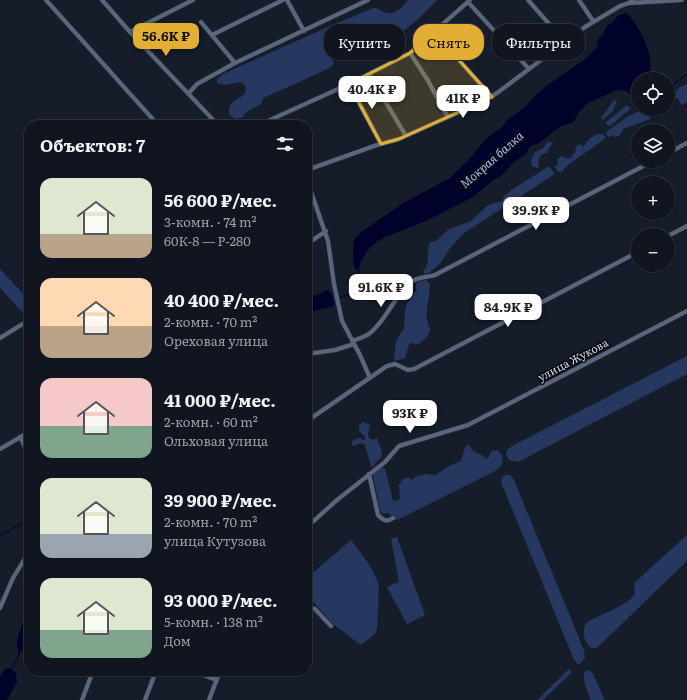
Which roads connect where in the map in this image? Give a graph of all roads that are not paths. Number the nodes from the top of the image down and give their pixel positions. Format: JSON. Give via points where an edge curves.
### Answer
{"nodes":[{"id":1,"x":46,"y":0,"type":"edge"},
{"id":2,"x":102,"y":0,"type":"edge"},
{"id":3,"x":193,"y":0,"type":"edge"},
{"id":4,"x":283,"y":0,"type":"edge"},
{"id":5,"x":287,"y":0,"type":"edge"},
{"id":6,"x":368,"y":0,"type":"edge"},
{"id":7,"x":528,"y":0,"type":"edge"},
{"id":8,"x":579,"y":0,"type":"edge"},
{"id":9,"x":682,"y":0,"type":"edge"},
{"id":10,"x":469,"y":1,"type":"edge"},
{"id":11,"x":631,"y":1,"type":"edge"},
{"id":12,"x":593,"y":20,"type":"junction"},
{"id":13,"x":201,"y":22,"type":"dead end"},
{"id":14,"x":443,"y":24,"type":"edge"},
{"id":15,"x":549,"y":24,"type":"edge"},
{"id":16,"x":585,"y":26,"type":"edge"},
{"id":17,"x":304,"y":31,"type":"junction"},
{"id":18,"x":130,"y":32,"type":"junction"},
{"id":19,"x":212,"y":35,"type":"junction"},
{"id":20,"x":413,"y":50,"type":"edge"},
{"id":21,"x":410,"y":53,"type":"junction"},
{"id":22,"x":459,"y":60,"type":"edge"},
{"id":23,"x":541,"y":60,"type":"edge"},
{"id":24,"x":235,"y":63,"type":"junction"},
{"id":25,"x":529,"y":69,"type":"junction"},
{"id":26,"x":369,"y":74,"type":"junction"},
{"id":27,"x":349,"y":84,"type":"junction"},
{"id":28,"x":189,"y":93,"type":"junction"},
{"id":29,"x":492,"y":97,"type":"junction"},
{"id":30,"x":448,"y":117,"type":"junction"},
{"id":31,"x":154,"y":120,"type":"edge"},
{"id":32,"x":213,"y":120,"type":"edge"},
{"id":33,"x":270,"y":120,"type":"edge"},
{"id":34,"x":406,"y":136,"type":"junction"},
{"id":35,"x":687,"y":143,"type":"edge"},
{"id":36,"x":381,"y":144,"type":"junction"},
{"id":37,"x":675,"y":149,"type":"edge"},
{"id":38,"x":312,"y":168,"type":"edge"},
{"id":39,"x":639,"y":168,"type":"edge"},
{"id":40,"x":312,"y":193,"type":"edge"},
{"id":41,"x":687,"y":226,"type":"edge"},
{"id":42,"x":326,"y":231,"type":"junction"},
{"id":43,"x":675,"y":232,"type":"edge"},
{"id":44,"x":312,"y":241,"type":"edge"},
{"id":45,"x":631,"y":256,"type":"edge"},
{"id":46,"x":687,"y":311,"type":"edge"},
{"id":47,"x":24,"y":323,"type":"edge"},
{"id":48,"x":0,"y":338,"type":"edge"},
{"id":49,"x":353,"y":342,"type":"junction"},
{"id":50,"x":312,"y":353,"type":"edge"},
{"id":51,"x":370,"y":378,"type":"junction"},
{"id":52,"x":312,"y":418,"type":"edge"},
{"id":53,"x":24,"y":436,"type":"edge"},
{"id":54,"x":21,"y":438,"type":"junction"},
{"id":55,"x":24,"y":445,"type":"edge"},
{"id":56,"x":0,"y":449,"type":"edge"},
{"id":57,"x":369,"y":474,"type":"junction"},
{"id":58,"x":393,"y":518,"type":"dead end"},
{"id":59,"x":312,"y":522,"type":"edge"},
{"id":60,"x":24,"y":560,"type":"edge"},
{"id":61,"x":0,"y":608,"type":"edge"},
{"id":62,"x":312,"y":608,"type":"edge"},
{"id":63,"x":331,"y":626,"type":"dead end"},
{"id":64,"x":91,"y":676,"type":"edge"},
{"id":65,"x":154,"y":676,"type":"edge"},
{"id":66,"x":206,"y":676,"type":"edge"},
{"id":67,"x":218,"y":676,"type":"edge"},
{"id":68,"x":217,"y":680,"type":"junction"},
{"id":69,"x":82,"y":700,"type":"edge"},
{"id":70,"x":145,"y":700,"type":"edge"},
{"id":71,"x":209,"y":700,"type":"edge"}],
"edges":[{"from":1,"to":31,"type":"street"},
{"from":2,"to":18,"type":"street"},
{"from":3,"to":18,"type":"street"},
{"from":4,"to":19,"type":"street"},
{"from":5,"to":17,"type":"street"},
{"from":6,"to":17,"type":"street"},
{"from":7,"to":15,"type":"street"},
{"from":8,"to":12,"type":"street"},
{"from":9,"to":11,"type":"street"},
{"from":10,"to":14,"type":"street"},
{"from":10,"to":25,"type":"street"},
{"from":11,"to":12,"type":"street"},
{"from":12,"to":16,"type":"street"},
{"from":13,"to":19,"type":"street"},
{"from":17,"to":24,"type":"street"},
{"from":18,"to":28,"type":"street"},
{"from":19,"to":24,"type":"street"},
{"from":20,"to":21,"type":"street"},
{"from":21,"to":26,"type":"street"},
{"from":21,"to":30,"type":"street"},
{"from":22,"to":29,"type":"street"},
{"from":23,"to":25,"type":"street"},
{"from":24,"to":28,"type":"street","via":[[198,84]]},
{"from":25,"to":29,"type":"street"},
{"from":26,"to":27,"type":"street"},
{"from":26,"to":34,"type":"street"},
{"from":27,"to":33,"type":"street"},
{"from":27,"to":36,"type":"street"},
{"from":28,"to":32,"type":"street"},
{"from":29,"to":30,"type":"street"},
{"from":30,"to":34,"type":"street"},
{"from":34,"to":36,"type":"street"},
{"from":35,"to":37,"type":"street"},
{"from":36,"to":38,"type":"street"},
{"from":39,"to":49,"type":"street","via":[[435,275],[412,281],[382,321],[366,336]]},
{"from":40,"to":42,"type":"street"},
{"from":41,"to":43,"type":"street"},
{"from":42,"to":44,"type":"street"},
{"from":42,"to":49,"type":"street","via":[[340,314]]},
{"from":45,"to":51,"type":"street","via":[[414,369],[408,370],[392,364]]},
{"from":46,"to":57,"type":"street","name":"улица Жукова","via":[[468,425],[399,446],[385,462]]},
{"from":47,"to":48,"type":"street"},
{"from":49,"to":50,"type":"street","via":[[335,350]]},
{"from":49,"to":51,"type":"street"},
{"from":51,"to":52,"type":"street"},
{"from":53,"to":54,"type":"street"},
{"from":54,"to":55,"type":"street"},
{"from":54,"to":56,"type":"street"},
{"from":57,"to":58,"type":"street","via":[[378,516],[388,521]]},
{"from":57,"to":59,"type":"street","name":"улица Жукова"},
{"from":60,"to":61,"type":"street"},
{"from":62,"to":63,"type":"street"},
{"from":64,"to":69,"type":"street"},
{"from":65,"to":70,"type":"street"},
{"from":66,"to":68,"type":"street"},
{"from":67,"to":68,"type":"street"},
{"from":68,"to":71,"type":"street"}]}
